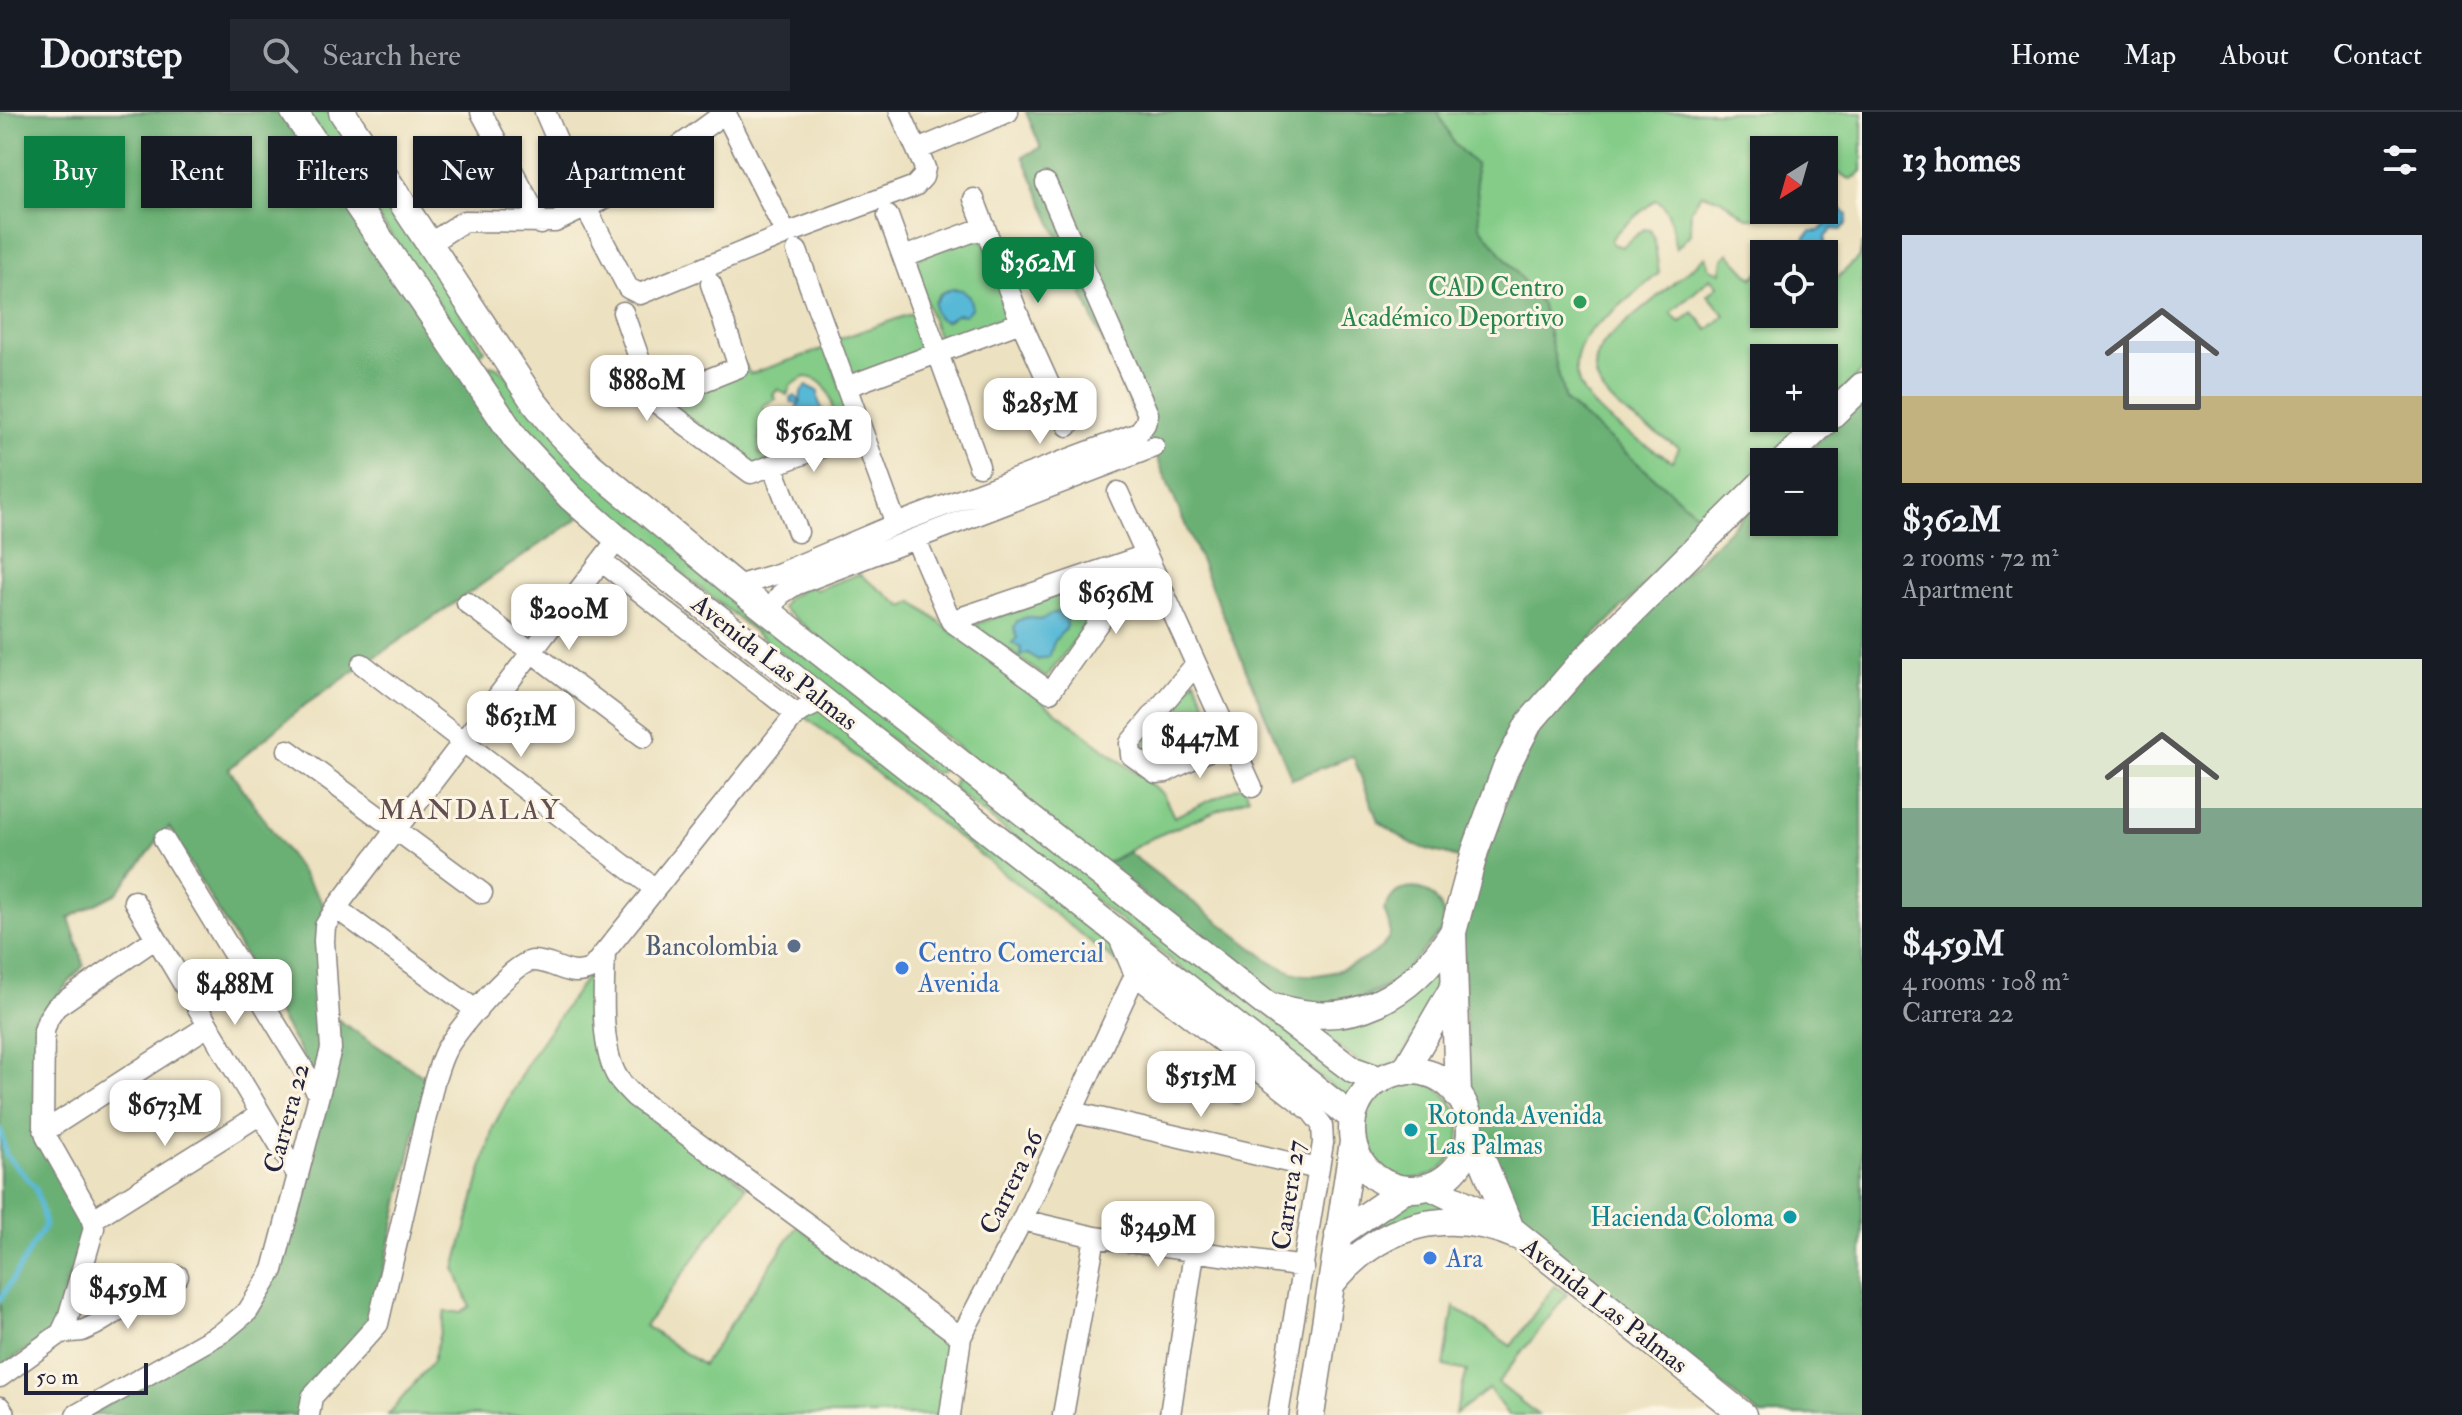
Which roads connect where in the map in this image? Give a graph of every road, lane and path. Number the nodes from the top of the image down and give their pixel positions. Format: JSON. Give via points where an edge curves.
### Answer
{"nodes":[{"id":1,"x":294,"y":112,"type":"edge"},
{"id":2,"x":342,"y":112,"type":"edge"},
{"id":3,"x":481,"y":112,"type":"edge"},
{"id":4,"x":545,"y":112,"type":"edge"},
{"id":5,"x":725,"y":112,"type":"edge"},
{"id":6,"x":900,"y":112,"type":"edge"},
{"id":7,"x":1008,"y":112,"type":"edge"},
{"id":8,"x":555,"y":136,"type":"edge"},
{"id":9,"x":692,"y":136,"type":"edge"},
{"id":10,"x":917,"y":150,"type":"junction"},
{"id":11,"x":1046,"y":183,"type":"dead end"},
{"id":12,"x":974,"y":199,"type":"dead end"},
{"id":13,"x":586,"y":208,"type":"joint"},
{"id":14,"x":888,"y":216,"type":"dead end"},
{"id":15,"x":541,"y":224,"type":"junction"},
{"id":16,"x":985,"y":227,"type":"junction"},
{"id":17,"x":792,"y":243,"type":"junction"},
{"id":18,"x":429,"y":244,"type":"junction"},
{"id":19,"x":904,"y":257,"type":"junction"},
{"id":20,"x":711,"y":284,"type":"dead end"},
{"id":21,"x":623,"y":312,"type":"dead end"},
{"id":22,"x":1021,"y":322,"type":"junction"},
{"id":23,"x":501,"y":352,"type":"junction"},
{"id":24,"x":937,"y":353,"type":"junction"},
{"id":25,"x":468,"y":372,"type":"junction"},
{"id":26,"x":1862,"y":386,"type":"edge"},
{"id":27,"x":846,"y":387,"type":"junction"},
{"id":28,"x":654,"y":401,"type":"junction"},
{"id":29,"x":1068,"y":426,"type":"dead end"},
{"id":30,"x":862,"y":433,"type":"junction"},
{"id":31,"x":1154,"y":447,"type":"dead end"},
{"id":32,"x":1798,"y":448,"type":"edge"},
{"id":33,"x":772,"y":465,"type":"junction"},
{"id":34,"x":979,"y":466,"type":"dead end"},
{"id":35,"x":1118,"y":492,"type":"dead end"},
{"id":36,"x":1750,"y":495,"type":"edge"},
{"id":37,"x":896,"y":524,"type":"junction"},
{"id":38,"x":798,"y":532,"type":"dead end"},
{"id":39,"x":618,"y":539,"type":"junction"},
{"id":40,"x":916,"y":540,"type":"junction"},
{"id":41,"x":1146,"y":555,"type":"junction"},
{"id":42,"x":601,"y":561,"type":"junction"},
{"id":43,"x":736,"y":586,"type":"junction"},
{"id":44,"x":467,"y":603,"type":"dead end"},
{"id":45,"x":770,"y":612,"type":"junction"},
{"id":46,"x":951,"y":621,"type":"junction"},
{"id":47,"x":532,"y":652,"type":"junction"},
{"id":48,"x":362,"y":664,"type":"dead end"},
{"id":49,"x":1196,"y":664,"type":"junction"},
{"id":50,"x":802,"y":683,"type":"junction"},
{"id":51,"x":824,"y":700,"type":"junction"},
{"id":52,"x":796,"y":714,"type":"junction"},
{"id":53,"x":644,"y":737,"type":"dead end"},
{"id":54,"x":1230,"y":740,"type":"junction"},
{"id":55,"x":463,"y":742,"type":"junction"},
{"id":56,"x":288,"y":750,"type":"dead end"},
{"id":57,"x":955,"y":758,"type":"junction"},
{"id":58,"x":1252,"y":787,"type":"dead end"},
{"id":59,"x":940,"y":791,"type":"junction"},
{"id":60,"x":396,"y":829,"type":"junction"},
{"id":61,"x":164,"y":840,"type":"dead end"},
{"id":62,"x":654,"y":888,"type":"junction"},
{"id":63,"x":482,"y":893,"type":"dead end"},
{"id":64,"x":134,"y":901,"type":"dead end"},
{"id":65,"x":336,"y":908,"type":"junction"},
{"id":66,"x":1453,"y":932,"type":"junction"},
{"id":67,"x":156,"y":938,"type":"junction"},
{"id":68,"x":605,"y":952,"type":"junction"},
{"id":69,"x":1143,"y":966,"type":"junction"},
{"id":70,"x":1454,"y":986,"type":"junction"},
{"id":71,"x":1262,"y":1001,"type":"junction"},
{"id":72,"x":477,"y":1011,"type":"junction"},
{"id":73,"x":208,"y":1026,"type":"junction"},
{"id":74,"x":1392,"y":1076,"type":"junction"},
{"id":75,"x":319,"y":1095,"type":"junction"},
{"id":76,"x":1458,"y":1096,"type":"junction"},
{"id":77,"x":1073,"y":1112,"type":"junction"},
{"id":78,"x":261,"y":1114,"type":"junction"},
{"id":79,"x":1353,"y":1130,"type":"junction"},
{"id":80,"x":1470,"y":1130,"type":"junction"},
{"id":81,"x":45,"y":1131,"type":"junction"},
{"id":82,"x":1318,"y":1169,"type":"junction"},
{"id":83,"x":298,"y":1176,"type":"junction"},
{"id":84,"x":1417,"y":1187,"type":"junction"},
{"id":85,"x":92,"y":1220,"type":"junction"},
{"id":86,"x":1022,"y":1220,"type":"junction"},
{"id":87,"x":1513,"y":1230,"type":"junction"},
{"id":88,"x":1338,"y":1235,"type":"junction"},
{"id":89,"x":1095,"y":1237,"type":"junction"},
{"id":90,"x":1194,"y":1253,"type":"junction"},
{"id":91,"x":1304,"y":1267,"type":"junction"},
{"id":92,"x":178,"y":1276,"type":"dead end"},
{"id":93,"x":1332,"y":1283,"type":"junction"},
{"id":94,"x":61,"y":1333,"type":"junction"},
{"id":95,"x":961,"y":1337,"type":"junction"},
{"id":96,"x":0,"y":1377,"type":"edge"},
{"id":97,"x":0,"y":1407,"type":"edge"},
{"id":98,"x":5,"y":1415,"type":"edge"},
{"id":99,"x":76,"y":1415,"type":"edge"},
{"id":100,"x":309,"y":1415,"type":"edge"},
{"id":101,"x":950,"y":1415,"type":"edge"},
{"id":102,"x":1063,"y":1415,"type":"edge"},
{"id":103,"x":1170,"y":1415,"type":"edge"},
{"id":104,"x":1278,"y":1415,"type":"edge"},
{"id":105,"x":1311,"y":1415,"type":"edge"},
{"id":106,"x":1743,"y":1415,"type":"edge"}],
"edges":[{"from":1,"to":25,"type":"main road","name":"Avenida Las Palmas"},
{"from":2,"to":18,"type":"main road","name":"Avenida Las Palmas"},
{"from":3,"to":15,"type":"street"},
{"from":4,"to":8,"type":"street"},
{"from":5,"to":9,"type":"street"},
{"from":5,"to":17,"type":"street"},
{"from":6,"to":10,"type":"street"},
{"from":7,"to":10,"type":"street"},
{"from":10,"to":17,"type":"street","via":[[925,172],[915,186]]},
{"from":11,"to":37,"type":"street","via":[[1148,414],[1145,424],[1138,433]]},
{"from":12,"to":16,"type":"street"},
{"from":13,"to":15,"type":"street"},
{"from":13,"to":17,"type":"street","via":[[637,294]]},
{"from":14,"to":19,"type":"street"},
{"from":15,"to":18,"type":"street","via":[[464,221]]},
{"from":16,"to":19,"type":"street"},
{"from":16,"to":22,"type":"street"},
{"from":17,"to":27,"type":"street"},
{"from":18,"to":23,"type":"main road","name":"Avenida Las Palmas"},
{"from":19,"to":24,"type":"street"},
{"from":20,"to":28,"type":"street","via":[[739,367]]},
{"from":21,"to":28,"type":"street"},
{"from":22,"to":24,"type":"street"},
{"from":22,"to":29,"type":"street"},
{"from":23,"to":25,"type":"main road"},
{"from":23,"to":43,"type":"main road","name":"Avenida Las Palmas","via":[[558,432],[591,466]]},
{"from":24,"to":27,"type":"street"},
{"from":24,"to":34,"type":"street"},
{"from":25,"to":39,"type":"main road","name":"Avenida Las Palmas","via":[[516,439]]},
{"from":26,"to":32,"type":"main road"},
{"from":27,"to":30,"type":"street"},
{"from":28,"to":33,"type":"street","via":[[751,473]]},
{"from":30,"to":33,"type":"street"},
{"from":30,"to":37,"type":"street"},
{"from":31,"to":40,"type":"street"},
{"from":33,"to":38,"type":"street"},
{"from":35,"to":41,"type":"street"},
{"from":36,"to":66,"type":"main road","via":[[1581,663],[1529,723],[1491,804]]},
{"from":37,"to":43,"type":"street"},
{"from":39,"to":42,"type":"street","name":"Carrera 22"},
{"from":39,"to":50,"type":"main road","name":"Avenida Las Palmas"},
{"from":40,"to":45,"type":"street","via":[[795,585],[781,594]]},
{"from":40,"to":46,"type":"street"},
{"from":41,"to":46,"type":"street"},
{"from":41,"to":46,"type":"street","via":[[1050,692]]},
{"from":41,"to":49,"type":"street"},
{"from":42,"to":47,"type":"street","name":"Carrera 22"},
{"from":42,"to":52,"type":"street"},
{"from":43,"to":45,"type":"main road","name":"Avenida Las Palmas"},
{"from":44,"to":47,"type":"street"},
{"from":45,"to":57,"type":"main road","name":"Avenida Las Palmas"},
{"from":47,"to":53,"type":"street"},
{"from":47,"to":55,"type":"street","name":"Carrera 22"},
{"from":48,"to":55,"type":"street"},
{"from":49,"to":54,"type":"street"},
{"from":49,"to":54,"type":"street","via":[[1130,743],[1131,755],[1156,773],[1166,772]]},
{"from":50,"to":51,"type":"main road","name":"Avenida Las Palmas"},
{"from":50,"to":52,"type":"street"},
{"from":51,"to":52,"type":"street"},
{"from":51,"to":59,"type":"main road","name":"Avenida Las Palmas"},
{"from":52,"to":62,"type":"street"},
{"from":54,"to":58,"type":"street"},
{"from":55,"to":60,"type":"street","name":"Carrera 22"},
{"from":55,"to":62,"type":"street"},
{"from":56,"to":60,"type":"street"},
{"from":57,"to":59,"type":"main road"},
{"from":57,"to":71,"type":"main road","name":"Avenida Las Palmas"},
{"from":59,"to":69,"type":"main road","name":"Avenida Las Palmas","via":[[1115,929]]},
{"from":60,"to":63,"type":"street"},
{"from":60,"to":65,"type":"street","name":"Carrera 22"},
{"from":61,"to":75,"type":"street"},
{"from":62,"to":68,"type":"street"},
{"from":64,"to":67,"type":"street"},
{"from":65,"to":72,"type":"street"},
{"from":65,"to":75,"type":"street","name":"Carrera 22","via":[[325,926],[331,1049]]},
{"from":66,"to":70,"type":"main road"},
{"from":66,"to":71,"type":"main road","via":[[1417,978],[1377,1003],[1324,1015]]},
{"from":67,"to":73,"type":"street"},
{"from":67,"to":81,"type":"street","via":[[56,1007],[48,1019]]},
{"from":68,"to":72,"type":"street","via":[[582,973],[529,961]]},
{"from":68,"to":95,"type":"street","via":[[611,1062],[635,1097]]},
{"from":69,"to":77,"type":"street","name":"Carrera 26"},
{"from":69,"to":79,"type":"main road","name":"Avenida Las Palmas"},
{"from":69,"to":82,"type":"street","name":"Carrera 27","via":[[1318,1117],[1323,1133]]},
{"from":70,"to":74,"type":"main road"},
{"from":70,"to":76,"type":"main road"},
{"from":71,"to":74,"type":"main road","name":"Avenida Las Palmas","via":[[1353,1070]]},
{"from":72,"to":100,"type":"street","via":[[446,1049],[434,1082],[378,1324],[312,1397]]},
{"from":73,"to":78,"type":"street"},
{"from":73,"to":81,"type":"street"},
{"from":74,"to":76,"type":"main road","via":[[1431,1075]]},
{"from":74,"to":79,"type":"main road","via":[[1364,1094]]},
{"from":75,"to":83,"type":"street","name":"Carrera 22"},
{"from":76,"to":80,"type":"main road"},
{"from":77,"to":82,"type":"street"},
{"from":77,"to":86,"type":"street","name":"Carrera 26"},
{"from":78,"to":83,"type":"street"},
{"from":78,"to":85,"type":"street"},
{"from":79,"to":84,"type":"main road","via":[[1360,1159],[1374,1176],[1390,1185]]},
{"from":79,"to":88,"type":"main road"},
{"from":80,"to":84,"type":"main road","via":[[1461,1162],[1444,1179]]},
{"from":80,"to":87,"type":"main road","name":"Avenida Las Palmas"},
{"from":81,"to":85,"type":"street"},
{"from":82,"to":91,"type":"street","name":"Carrera 27"},
{"from":83,"to":99,"type":"street","name":"Carrera 22","via":[[273,1270],[248,1311],[223,1332]]},
{"from":84,"to":87,"type":"main road","name":"Avenida Las Palmas"},
{"from":84,"to":88,"type":"main road"},
{"from":85,"to":94,"type":"street","via":[[94,1228]]},
{"from":86,"to":89,"type":"street"},
{"from":86,"to":95,"type":"street","name":"Carrera 26"},
{"from":87,"to":93,"type":"main road","via":[[1461,1221],[1410,1227],[1364,1250]]},
{"from":87,"to":106,"type":"main road","name":"Avenida Las Palmas"},
{"from":88,"to":93,"type":"main road"},
{"from":89,"to":90,"type":"street"},
{"from":89,"to":102,"type":"street"},
{"from":90,"to":91,"type":"street"},
{"from":90,"to":103,"type":"street"},
{"from":91,"to":104,"type":"street","name":"Carrera 27"},
{"from":92,"to":94,"type":"street","via":[[82,1331]]},
{"from":93,"to":105,"type":"main road"},
{"from":94,"to":96,"type":"street"},
{"from":95,"to":101,"type":"street","name":"Carrera 26"},
{"from":97,"to":98,"type":"street"}]}
